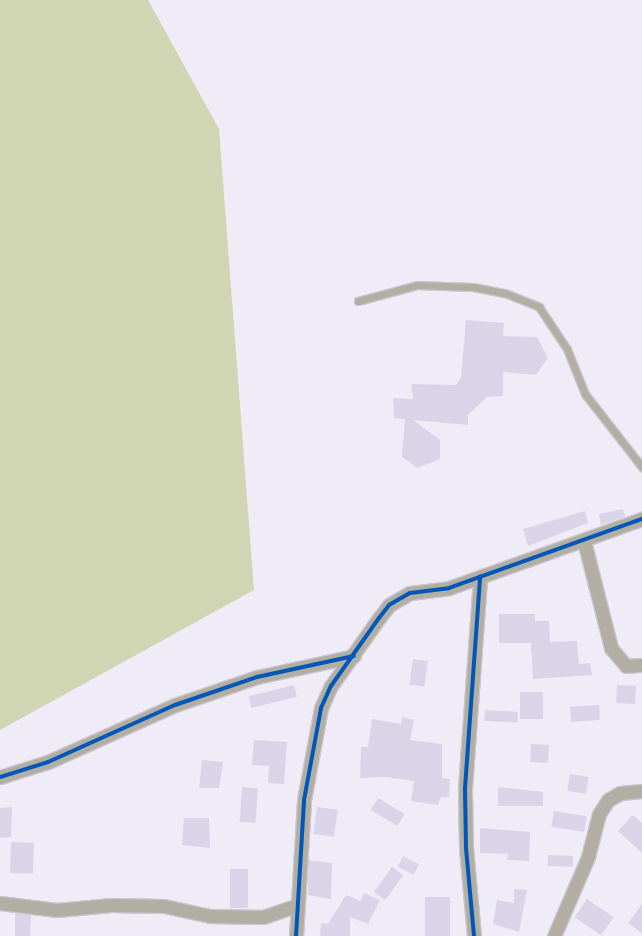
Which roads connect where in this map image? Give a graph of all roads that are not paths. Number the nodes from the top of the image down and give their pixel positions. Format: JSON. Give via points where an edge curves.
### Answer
{"nodes":[{"id":1,"x":358,"y":301,"type":"dead end"},
{"id":2,"x":642,"y":467,"type":"edge"},
{"id":3,"x":642,"y":519,"type":"edge"},
{"id":4,"x":584,"y":541,"type":"junction"},
{"id":5,"x":480,"y":577,"type":"junction"},
{"id":6,"x":354,"y":656,"type":"junction"},
{"id":7,"x":642,"y":665,"type":"edge"},
{"id":8,"x":0,"y":776,"type":"edge"},
{"id":9,"x":642,"y":791,"type":"edge"},
{"id":10,"x":0,"y":903,"type":"edge"},
{"id":11,"x":297,"y":905,"type":"junction"},
{"id":12,"x":296,"y":936,"type":"edge"},
{"id":13,"x":474,"y":936,"type":"edge"},
{"id":14,"x":554,"y":936,"type":"edge"}],
"edges":[{"from":1,"to":2,"type":"lane","via":[[417,285],[457,286],[505,293],[538,308],[567,348],[585,394]]},
{"from":3,"to":4,"type":"street"},
{"from":4,"to":5,"type":"street"},
{"from":4,"to":7,"type":"street","via":[[611,648],[626,666]]},
{"from":5,"to":6,"type":"street","via":[[449,588],[410,593],[389,606]]},
{"from":5,"to":13,"type":"street","via":[[465,788],[466,848]]},
{"from":6,"to":8,"type":"street","via":[[249,680],[175,705],[48,762]]},
{"from":6,"to":11,"type":"street","via":[[331,686],[315,732],[304,800]]},
{"from":9,"to":14,"type":"street","via":[[620,793],[608,800],[599,814],[588,857]]},
{"from":10,"to":11,"type":"street","via":[[57,910],[111,905],[159,906],[210,916],[263,917]]},
{"from":11,"to":12,"type":"street"}]}
